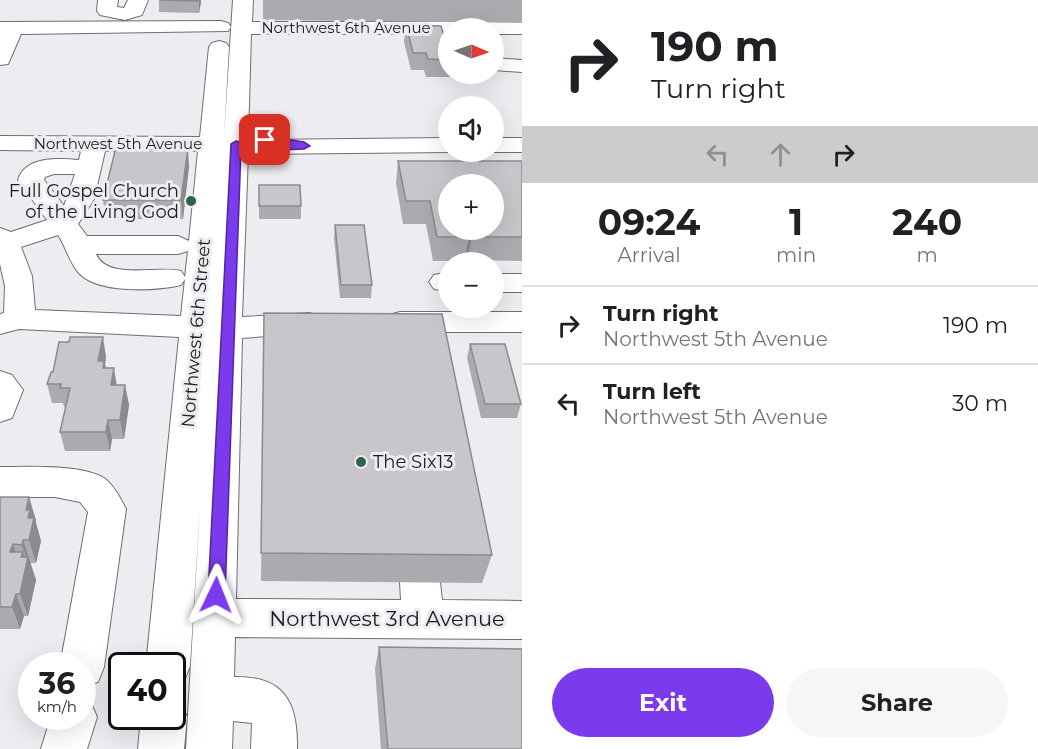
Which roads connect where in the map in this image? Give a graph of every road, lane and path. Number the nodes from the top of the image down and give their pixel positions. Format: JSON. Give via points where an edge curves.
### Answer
{"nodes":[{"id":1,"x":108,"y":0,"type":"edge"},
{"id":2,"x":138,"y":0,"type":"edge"},
{"id":3,"x":223,"y":0,"type":"edge"},
{"id":4,"x":243,"y":0,"type":"edge"},
{"id":5,"x":84,"y":8,"type":"dead end"},
{"id":6,"x":7,"y":28,"type":"edge"},
{"id":7,"x":77,"y":28,"type":"junction"},
{"id":8,"x":231,"y":28,"type":"junction"},
{"id":9,"x":522,"y":28,"type":"edge"},
{"id":10,"x":522,"y":46,"type":"edge"},
{"id":11,"x":504,"y":47,"type":"edge"},
{"id":12,"x":0,"y":59,"type":"edge"},
{"id":13,"x":504,"y":65,"type":"edge"},
{"id":14,"x":522,"y":66,"type":"edge"},
{"id":15,"x":0,"y":143,"type":"edge"},
{"id":16,"x":223,"y":144,"type":"junction"},
{"id":17,"x":438,"y":145,"type":"edge"},
{"id":18,"x":504,"y":145,"type":"edge"},
{"id":19,"x":522,"y":145,"type":"edge"},
{"id":20,"x":92,"y":155,"type":"junction"},
{"id":21,"x":61,"y":224,"type":"junction"},
{"id":22,"x":2,"y":239,"type":"edge"},
{"id":23,"x":178,"y":244,"type":"dead end"},
{"id":24,"x":79,"y":245,"type":"junction"},
{"id":25,"x":171,"y":278,"type":"dead end"},
{"id":26,"x":504,"y":283,"type":"edge"},
{"id":27,"x":522,"y":283,"type":"edge"},
{"id":28,"x":6,"y":318,"type":"edge"},
{"id":29,"x":217,"y":321,"type":"junction"},
{"id":30,"x":522,"y":322,"type":"edge"},
{"id":31,"x":341,"y":323,"type":"edge"},
{"id":32,"x":381,"y":329,"type":"edge"},
{"id":33,"x":0,"y":382,"type":"edge"},
{"id":34,"x":0,"y":409,"type":"edge"},
{"id":35,"x":0,"y":482,"type":"edge"},
{"id":36,"x":215,"y":618,"type":"junction"},
{"id":37,"x":522,"y":620,"type":"edge"},
{"id":38,"x":84,"y":652,"type":"edge"},
{"id":39,"x":170,"y":652,"type":"edge"},
{"id":40,"x":212,"y":700,"type":"junction"},
{"id":41,"x":70,"y":730,"type":"edge"},
{"id":42,"x":163,"y":730,"type":"edge"},
{"id":43,"x":64,"y":749,"type":"edge"},
{"id":44,"x":161,"y":749,"type":"edge"},
{"id":45,"x":210,"y":749,"type":"edge"},
{"id":46,"x":274,"y":749,"type":"edge"}],
"edges":[{"from":1,"to":2,"type":"street","via":[[107,11],[125,14],[135,11]]},
{"from":3,"to":8,"type":"street","name":"Northwest 6th Street"},
{"from":4,"to":8,"type":"street","name":"Northwest 6th Street"},
{"from":5,"to":7,"type":"street"},
{"from":6,"to":7,"type":"street","name":"Northwest 6th Avenue"},
{"from":6,"to":12,"type":"street"},
{"from":7,"to":8,"type":"street","name":"Northwest 6th Avenue"},
{"from":8,"to":9,"type":"street","name":"Northwest 6th Avenue"},
{"from":8,"to":16,"type":"street","name":"Northwest 6th Street"},
{"from":10,"to":11,"type":"street"},
{"from":13,"to":14,"type":"street"},
{"from":15,"to":20,"type":"street","name":"Northwest 5th Avenue"},
{"from":16,"to":17,"type":"street","name":"Northwest 5th Avenue","via":[[252,148]]},
{"from":16,"to":20,"type":"street","name":"Northwest 5th Avenue"},
{"from":16,"to":29,"type":"street","name":"Northwest 6th Street"},
{"from":16,"to":29,"type":"street","name":"Northwest 6th Street"},
{"from":18,"to":19,"type":"street"},
{"from":20,"to":21,"type":"street","via":[[80,203]]},
{"from":20,"to":21,"type":"street","via":[[47,167],[30,176]]},
{"from":21,"to":22,"type":"street"},
{"from":21,"to":24,"type":"street"},
{"from":22,"to":28,"type":"street","via":[[11,253],[22,298]]},
{"from":23,"to":24,"type":"street"},
{"from":24,"to":25,"type":"street","via":[[97,274],[108,278]]},
{"from":26,"to":27,"type":"street"},
{"from":28,"to":29,"type":"street"},
{"from":29,"to":31,"type":"street"},
{"from":29,"to":36,"type":"street","name":"Northwest 6th Street"},
{"from":29,"to":39,"type":"street","name":"Northwest 6th Street"},
{"from":30,"to":32,"type":"street"},
{"from":33,"to":34,"type":"street","via":[[6,390]]},
{"from":35,"to":38,"type":"street","via":[[55,482],[92,489],[107,509]]},
{"from":36,"to":37,"type":"street","name":"Northwest 3rd Avenue","via":[[421,601]]},
{"from":36,"to":40,"type":"street","name":"Northwest 6th Street"},
{"from":40,"to":45,"type":"street","name":"Northwest 6th Street"},
{"from":40,"to":46,"type":"street","via":[[259,700],[270,708]]},
{"from":41,"to":43,"type":"street"},
{"from":42,"to":44,"type":"street"}]}
